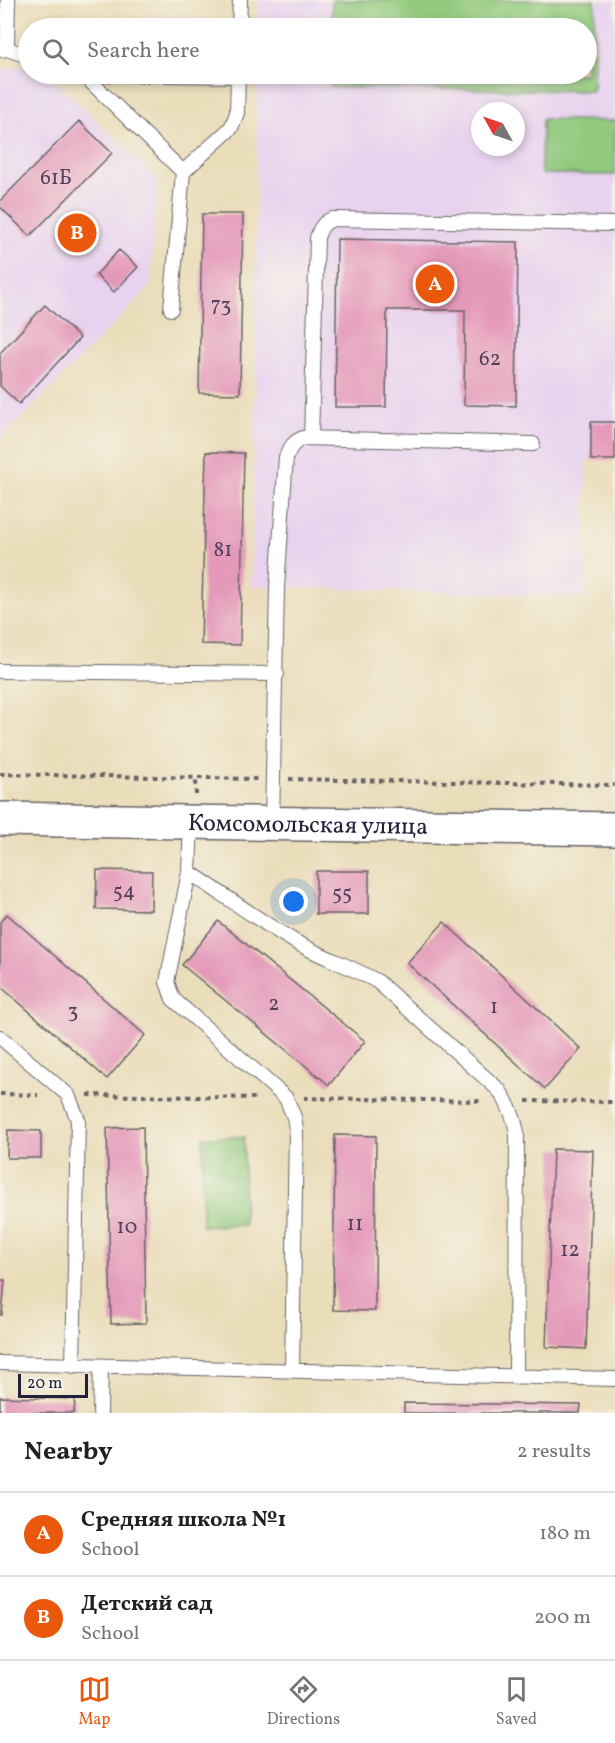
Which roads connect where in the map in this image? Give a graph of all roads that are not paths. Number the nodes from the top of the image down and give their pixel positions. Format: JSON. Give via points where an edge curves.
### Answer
{"nodes":[{"id":1,"x":8,"y":0,"type":"edge"},
{"id":2,"x":240,"y":0,"type":"edge"},
{"id":3,"x":239,"y":18,"type":"edge"},
{"id":4,"x":4,"y":50,"type":"edge"},
{"id":5,"x":92,"y":84,"type":"edge"},
{"id":6,"x":238,"y":84,"type":"edge"},
{"id":7,"x":183,"y":172,"type":"junction"},
{"id":8,"x":615,"y":224,"type":"edge"},
{"id":9,"x":171,"y":309,"type":"dead end"},
{"id":10,"x":311,"y":438,"type":"junction"},
{"id":11,"x":533,"y":444,"type":"dead end"},
{"id":12,"x":0,"y":671,"type":"edge"},
{"id":13,"x":277,"y":674,"type":"junction"},
{"id":14,"x":0,"y":819,"type":"edge"},
{"id":15,"x":191,"y":821,"type":"junction"},
{"id":16,"x":272,"y":823,"type":"junction"},
{"id":17,"x":615,"y":829,"type":"edge"},
{"id":18,"x":189,"y":872,"type":"junction"},
{"id":19,"x":0,"y":1037,"type":"edge"},
{"id":20,"x":0,"y":1363,"type":"edge"},
{"id":21,"x":74,"y":1365,"type":"junction"},
{"id":22,"x":101,"y":1366,"type":"junction"},
{"id":23,"x":292,"y":1371,"type":"junction"},
{"id":24,"x":516,"y":1377,"type":"junction"},
{"id":25,"x":615,"y":1379,"type":"edge"},
{"id":26,"x":100,"y":1413,"type":"edge"}],
"edges":[{"from":1,"to":4,"type":"lane"},
{"from":2,"to":3,"type":"lane"},
{"from":5,"to":7,"type":"lane"},
{"from":6,"to":7,"type":"lane","via":[[237,113],[231,128]]},
{"from":7,"to":9,"type":"lane"},
{"from":8,"to":10,"type":"lane","via":[[332,219],[324,222],[317,238]]},
{"from":10,"to":11,"type":"lane"},
{"from":10,"to":13,"type":"lane","via":[[296,440],[286,457]]},
{"from":12,"to":13,"type":"lane"},
{"from":13,"to":16,"type":"lane"},
{"from":14,"to":15,"type":"street","name":"Комсомольская улица"},
{"from":15,"to":16,"type":"street","name":"Комсомольская улица"},
{"from":15,"to":18,"type":"lane"},
{"from":16,"to":17,"type":"street","name":"Комсомольская улица"},
{"from":18,"to":23,"type":"lane","via":[[167,982],[169,992],[172,999],[286,1098],[294,1118]]},
{"from":18,"to":24,"type":"lane","via":[[293,940],[378,982],[499,1090],[517,1132]]},
{"from":19,"to":21,"type":"lane","via":[[68,1095],[78,1120]]},
{"from":20,"to":21,"type":"lane"},
{"from":21,"to":22,"type":"lane"},
{"from":22,"to":23,"type":"lane"},
{"from":22,"to":26,"type":"lane"},
{"from":23,"to":24,"type":"lane"},
{"from":24,"to":25,"type":"lane"}]}
